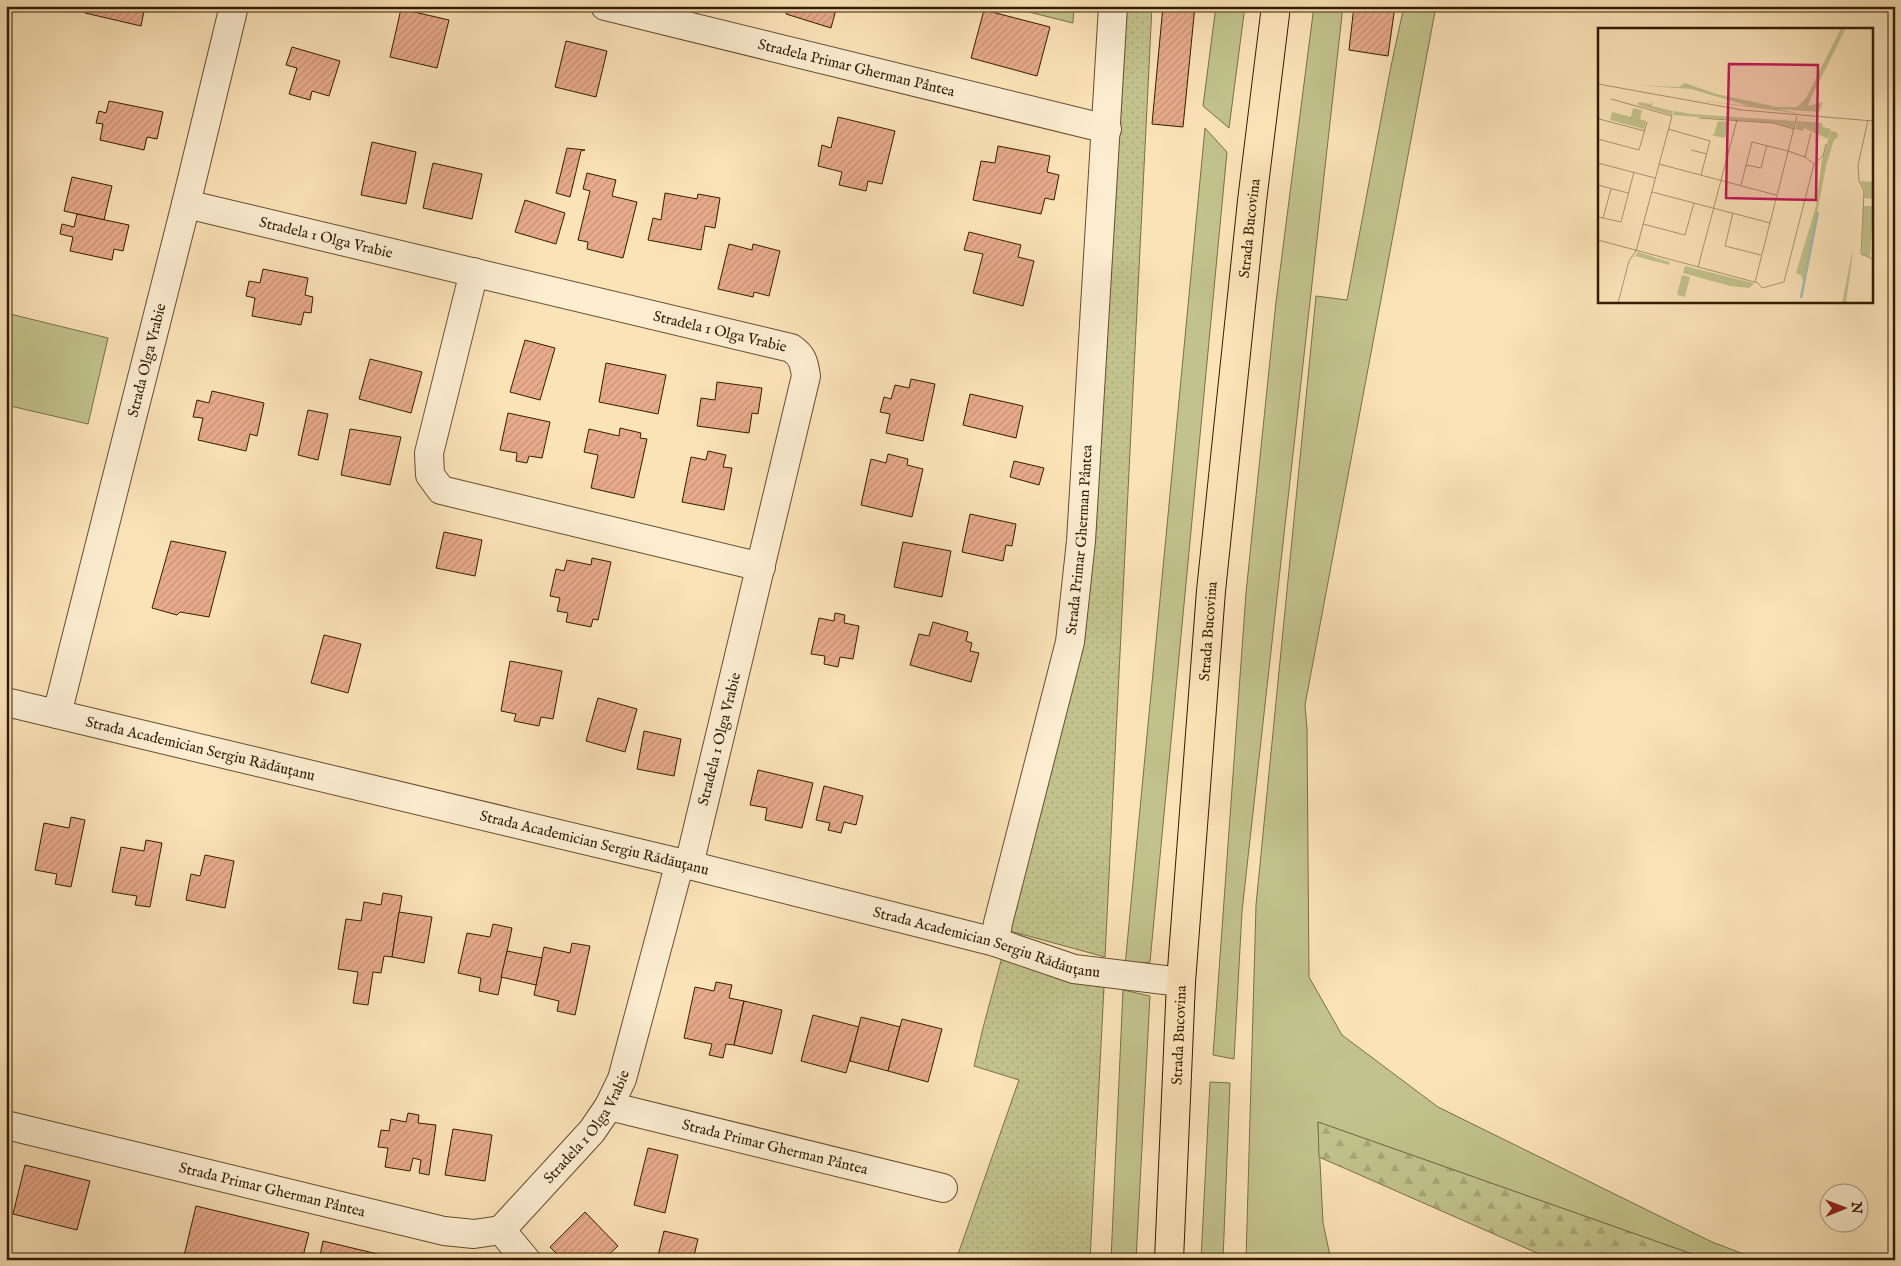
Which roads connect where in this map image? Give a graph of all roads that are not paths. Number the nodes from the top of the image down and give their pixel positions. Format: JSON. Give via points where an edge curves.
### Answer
{"nodes":[{"id":1,"x":234,"y":6,"type":"edge"},
{"id":2,"x":605,"y":6,"type":"edge"},
{"id":3,"x":1113,"y":6,"type":"edge"},
{"id":4,"x":1276,"y":6,"type":"edge"},
{"id":5,"x":1107,"y":129,"type":"junction"},
{"id":6,"x":186,"y":204,"type":"junction"},
{"id":7,"x":474,"y":272,"type":"junction"},
{"id":8,"x":761,"y":567,"type":"junction"},
{"id":9,"x":6,"y":702,"type":"edge"},
{"id":10,"x":57,"y":714,"type":"junction"},
{"id":11,"x":684,"y":863,"type":"junction"},
{"id":12,"x":995,"y":942,"type":"junction"},
{"id":13,"x":1180,"y":982,"type":"junction"},
{"id":14,"x":609,"y":1106,"type":"junction"},
{"id":15,"x":6,"y":1125,"type":"edge"},
{"id":16,"x":943,"y":1188,"type":"dead end"},
{"id":17,"x":501,"y":1230,"type":"junction"},
{"id":18,"x":526,"y":1260,"type":"edge"},
{"id":19,"x":1169,"y":1260,"type":"edge"}],
"edges":[{"from":1,"to":6,"type":"street","name":"Strada Olga Vrabie"},
{"from":2,"to":5,"type":"street","name":"Stradela Primar Gherman Pântea"},
{"from":3,"to":5,"type":"street","name":"Strada Primar Gherman Pântea"},
{"from":4,"to":13,"type":"main road","name":"Strada Bucovina","via":[[1211,591]]},
{"from":5,"to":12,"type":"street","name":"Strada Primar Gherman Pântea","via":[[1081,541],[1070,642]]},
{"from":6,"to":7,"type":"street","name":"Stradela 1 Olga Vrabie"},
{"from":6,"to":10,"type":"street","name":"Strada Olga Vrabie"},
{"from":7,"to":8,"type":"street","name":"Stradela 1 Olga Vrabie","via":[[791,348],[799,354],[804,361],[806,376]]},
{"from":7,"to":8,"type":"street","via":[[429,453],[430,475],[441,490]]},
{"from":8,"to":11,"type":"street","name":"Stradela 1 Olga Vrabie"},
{"from":9,"to":10,"type":"street","name":"Strada Academician Sergiu Rădăuțanu"},
{"from":10,"to":11,"type":"street","name":"Strada Academician Sergiu Rădăuțanu"},
{"from":11,"to":12,"type":"street","name":"Strada Academician Sergiu Rădăuțanu"},
{"from":11,"to":14,"type":"street","name":"Stradela 1 Olga Vrabie","via":[[622,1079]]},
{"from":12,"to":13,"type":"street","name":"Strada Academician Sergiu Rădăuțanu","via":[[1074,969]]},
{"from":13,"to":19,"type":"main road","name":"Strada Bucovina"},
{"from":14,"to":16,"type":"street","name":"Strada Primar Gherman Pântea"},
{"from":14,"to":17,"type":"street","name":"Stradela 1 Olga Vrabie","via":[[592,1131]]},
{"from":15,"to":17,"type":"street","name":"Strada Primar Gherman Pântea","via":[[444,1231],[474,1234]]},
{"from":17,"to":18,"type":"street"}]}
